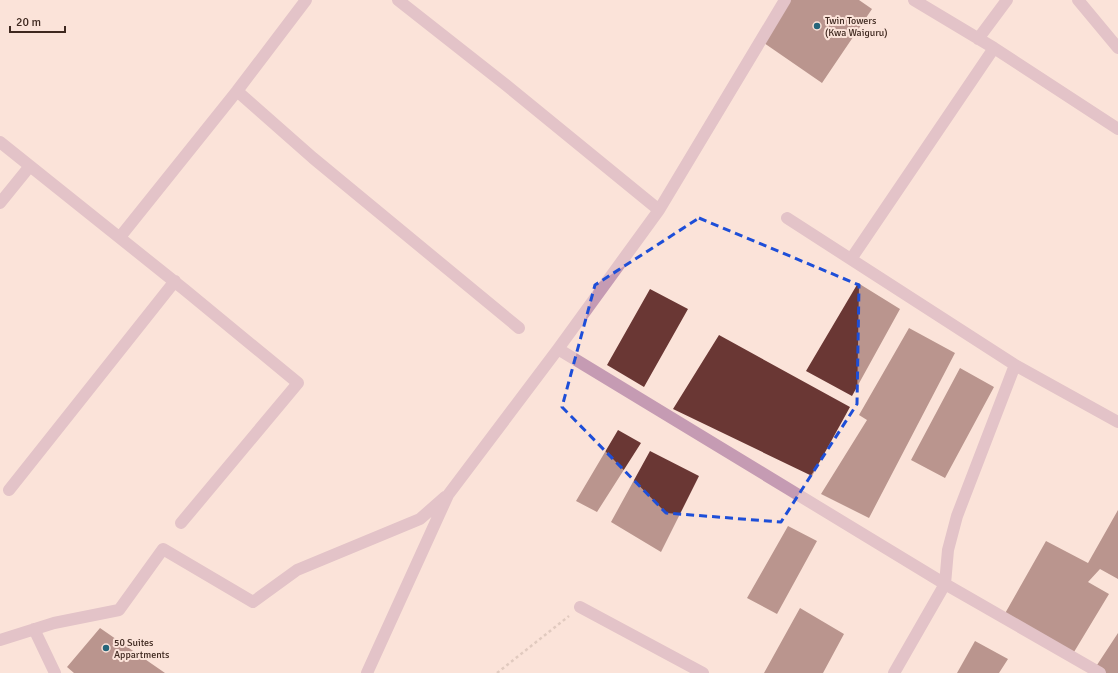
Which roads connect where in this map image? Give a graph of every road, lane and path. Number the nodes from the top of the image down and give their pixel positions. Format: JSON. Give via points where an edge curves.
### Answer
{"nodes":[{"id":1,"x":306,"y":0,"type":"edge"},
{"id":2,"x":398,"y":0,"type":"edge"},
{"id":3,"x":785,"y":0,"type":"edge"},
{"id":4,"x":914,"y":0,"type":"edge"},
{"id":5,"x":1007,"y":0,"type":"edge"},
{"id":6,"x":1078,"y":0,"type":"edge"},
{"id":7,"x":978,"y":39,"type":"junction"},
{"id":8,"x":994,"y":48,"type":"junction"},
{"id":9,"x":1118,"y":48,"type":"edge"},
{"id":10,"x":237,"y":91,"type":"junction"},
{"id":11,"x":1118,"y":128,"type":"edge"},
{"id":12,"x":0,"y":142,"type":"edge"},
{"id":13,"x":30,"y":166,"type":"junction"},
{"id":14,"x":0,"y":203,"type":"edge"},
{"id":15,"x":660,"y":210,"type":"junction"},
{"id":16,"x":787,"y":218,"type":"dead end"},
{"id":17,"x":120,"y":238,"type":"junction"},
{"id":18,"x":851,"y":259,"type":"junction"},
{"id":19,"x":175,"y":281,"type":"junction"},
{"id":20,"x":519,"y":328,"type":"dead end"},
{"id":21,"x":558,"y":348,"type":"junction"},
{"id":22,"x":1015,"y":365,"type":"junction"},
{"id":23,"x":1118,"y":422,"type":"edge"},
{"id":24,"x":9,"y":490,"type":"dead end"},
{"id":25,"x":448,"y":495,"type":"junction"},
{"id":26,"x":181,"y":523,"type":"dead end"},
{"id":27,"x":945,"y":584,"type":"junction"},
{"id":28,"x":580,"y":607,"type":"joint"},
{"id":29,"x":34,"y":629,"type":"junction"},
{"id":30,"x":0,"y":640,"type":"edge"},
{"id":31,"x":55,"y":673,"type":"edge"},
{"id":32,"x":367,"y":673,"type":"edge"},
{"id":33,"x":497,"y":673,"type":"edge"},
{"id":34,"x":703,"y":673,"type":"edge"},
{"id":35,"x":894,"y":673,"type":"edge"},
{"id":36,"x":1100,"y":673,"type":"edge"}],
"edges":[{"from":1,"to":10,"type":"street"},
{"from":2,"to":15,"type":"street"},
{"from":3,"to":15,"type":"street"},
{"from":4,"to":7,"type":"street"},
{"from":5,"to":7,"type":"street"},
{"from":6,"to":9,"type":"street"},
{"from":7,"to":8,"type":"street"},
{"from":8,"to":11,"type":"street"},
{"from":8,"to":18,"type":"street"},
{"from":10,"to":17,"type":"street"},
{"from":10,"to":20,"type":"street","via":[[313,158]]},
{"from":12,"to":13,"type":"street"},
{"from":13,"to":14,"type":"street"},
{"from":13,"to":17,"type":"street"},
{"from":15,"to":21,"type":"street"},
{"from":16,"to":18,"type":"street"},
{"from":17,"to":19,"type":"street"},
{"from":18,"to":22,"type":"street"},
{"from":19,"to":24,"type":"street"},
{"from":19,"to":26,"type":"street","via":[[298,383]]},
{"from":21,"to":25,"type":"street"},
{"from":21,"to":27,"type":"street"},
{"from":22,"to":23,"type":"street"},
{"from":22,"to":27,"type":"street","via":[[957,516],[948,550]]},
{"from":25,"to":29,"type":"street","via":[[420,519],[297,570],[253,602],[163,549],[120,610]]},
{"from":25,"to":32,"type":"street"},
{"from":27,"to":35,"type":"street"},
{"from":27,"to":36,"type":"street"},
{"from":28,"to":33,"type":"path"},
{"from":28,"to":34,"type":"street"},
{"from":29,"to":30,"type":"street"},
{"from":29,"to":31,"type":"street"}]}
